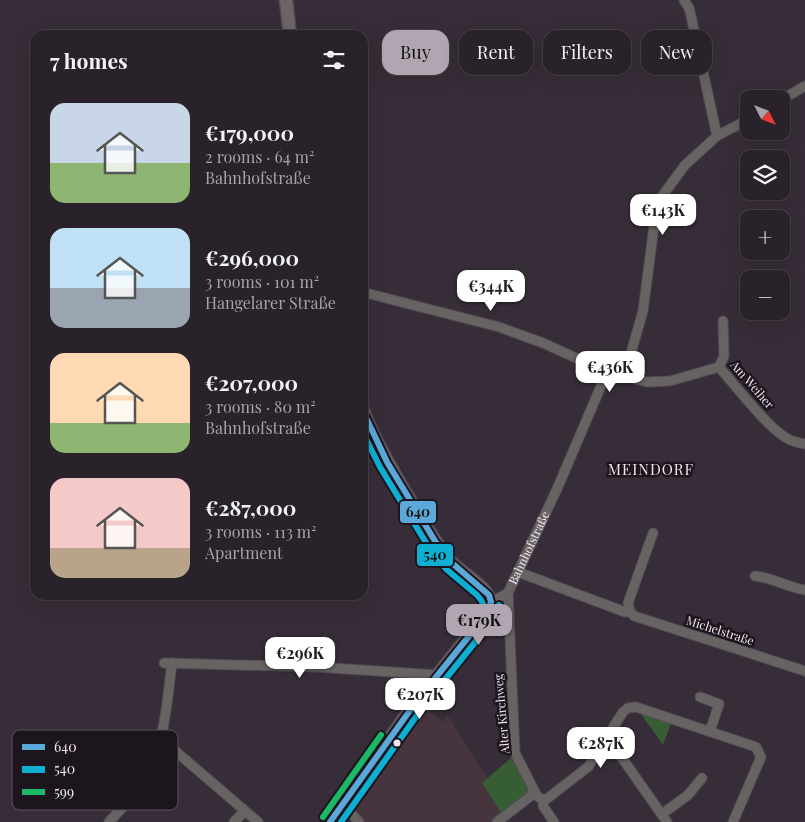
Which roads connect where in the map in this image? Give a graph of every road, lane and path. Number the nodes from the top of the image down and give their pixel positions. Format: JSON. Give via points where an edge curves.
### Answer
{"nodes":[{"id":1,"x":286,"y":0,"type":"edge"},
{"id":2,"x":684,"y":0,"type":"edge"},
{"id":3,"x":289,"y":30,"type":"edge"},
{"id":4,"x":805,"y":86,"type":"edge"},
{"id":5,"x":790,"y":95,"type":"edge"},
{"id":6,"x":740,"y":124,"type":"edge"},
{"id":7,"x":718,"y":136,"type":"junction"},
{"id":8,"x":368,"y":294,"type":"edge"},
{"id":9,"x":723,"y":321,"type":"dead end"},
{"id":10,"x":719,"y":367,"type":"junction"},
{"id":11,"x":607,"y":372,"type":"junction"},
{"id":12,"x":624,"y":377,"type":"junction"},
{"id":13,"x":368,"y":422,"type":"edge"},
{"id":14,"x":805,"y":444,"type":"edge"},
{"id":15,"x":653,"y":533,"type":"dead end"},
{"id":16,"x":518,"y":572,"type":"junction"},
{"id":17,"x":756,"y":576,"type":"dead end"},
{"id":18,"x":805,"y":590,"type":"edge"},
{"id":19,"x":508,"y":593,"type":"junction"},
{"id":20,"x":491,"y":602,"type":"junction"},
{"id":21,"x":630,"y":611,"type":"junction"},
{"id":22,"x":805,"y":671,"type":"edge"},
{"id":23,"x":438,"y":675,"type":"junction"},
{"id":24,"x":700,"y":697,"type":"dead end"},
{"id":25,"x":161,"y":730,"type":"edge"},
{"id":26,"x":710,"y":731,"type":"junction"},
{"id":27,"x":608,"y":738,"type":"junction"},
{"id":28,"x":178,"y":753,"type":"edge"},
{"id":29,"x":702,"y":778,"type":"dead end"},
{"id":30,"x":533,"y":789,"type":"junction"},
{"id":31,"x":544,"y":801,"type":"junction"},
{"id":32,"x":343,"y":804,"type":"junction"},
{"id":33,"x":120,"y":810,"type":"edge"},
{"id":34,"x":245,"y":812,"type":"junction"},
{"id":35,"x":662,"y":814,"type":"junction"},
{"id":36,"x":109,"y":822,"type":"edge"},
{"id":37,"x":234,"y":822,"type":"edge"},
{"id":38,"x":258,"y":822,"type":"edge"},
{"id":39,"x":330,"y":822,"type":"edge"},
{"id":40,"x":359,"y":822,"type":"edge"},
{"id":41,"x":498,"y":822,"type":"edge"},
{"id":42,"x":554,"y":822,"type":"edge"},
{"id":43,"x":668,"y":822,"type":"edge"},
{"id":44,"x":733,"y":822,"type":"edge"}],
"edges":[{"from":1,"to":3,"type":"main road"},
{"from":2,"to":7,"type":"street","via":[[689,8]]},
{"from":4,"to":5,"type":"street"},
{"from":6,"to":7,"type":"street"},
{"from":7,"to":12,"type":"street","via":[[685,165],[657,204],[642,311]]},
{"from":8,"to":11,"type":"street","via":[[499,327]]},
{"from":9,"to":10,"type":"street","name":"Am Weiher","via":[[724,356]]},
{"from":10,"to":12,"type":"street","via":[[670,381],[647,382]]},
{"from":10,"to":14,"type":"street","name":"Am Weiher","via":[[776,429],[789,439]]},
{"from":11,"to":12,"type":"street"},
{"from":11,"to":16,"type":"street","name":"Bahnhofstraße","via":[[558,489]]},
{"from":13,"to":20,"type":"main road","via":[[378,445],[435,541],[452,563],[484,589]]},
{"from":15,"to":21,"type":"street","via":[[628,603]]},
{"from":16,"to":19,"type":"street","name":"Bahnhofstraße"},
{"from":16,"to":21,"type":"street","name":"Michelstraße","via":[[625,612]]},
{"from":17,"to":18,"type":"street"},
{"from":19,"to":20,"type":"street","name":"Bahnhofstraße"},
{"from":19,"to":30,"type":"street","name":"Alter Kirchweg","via":[[515,753]]},
{"from":20,"to":23,"type":"main road","via":[[486,615]]},
{"from":21,"to":22,"type":"street","name":"Michelstraße","via":[[634,616]]},
{"from":23,"to":25,"type":"street","via":[[316,667],[168,663]]},
{"from":23,"to":32,"type":"main road"},
{"from":24,"to":26,"type":"street","via":[[719,704]]},
{"from":26,"to":27,"type":"street","via":[[636,707],[623,712]]},
{"from":26,"to":44,"type":"street","via":[[756,747],[761,757]]},
{"from":27,"to":31,"type":"street","via":[[588,767]]},
{"from":27,"to":35,"type":"street"},
{"from":28,"to":34,"type":"street"},
{"from":29,"to":35,"type":"street","via":[[688,795]]},
{"from":30,"to":31,"type":"street","name":"Alter Kirchweg"},
{"from":30,"to":41,"type":"street","via":[[532,795]]},
{"from":31,"to":42,"type":"street","name":"Alter Kirchweg","via":[[543,806]]},
{"from":32,"to":39,"type":"main road"},
{"from":32,"to":40,"type":"street"},
{"from":33,"to":36,"type":"street"},
{"from":34,"to":37,"type":"street"},
{"from":34,"to":38,"type":"street"},
{"from":35,"to":43,"type":"street"}]}
